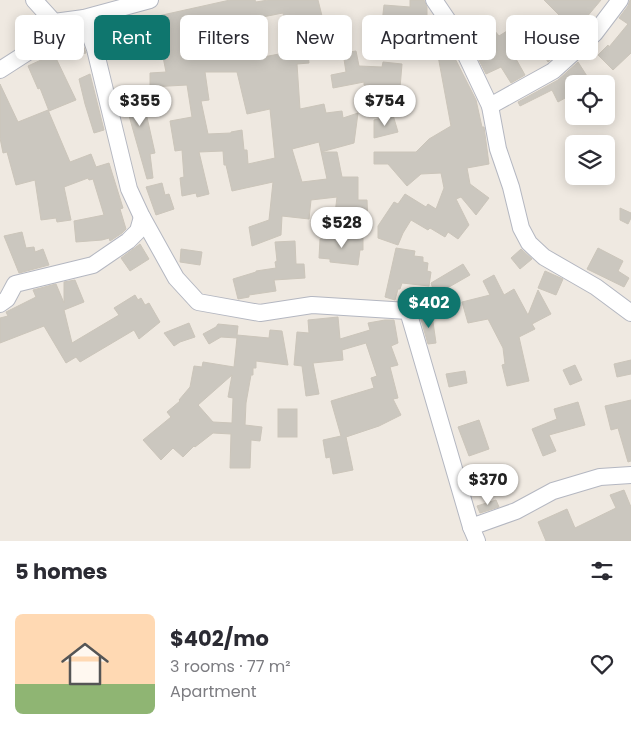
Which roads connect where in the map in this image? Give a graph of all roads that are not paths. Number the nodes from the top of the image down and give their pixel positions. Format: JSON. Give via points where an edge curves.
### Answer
{"nodes":[{"id":1,"x":34,"y":0,"type":"edge"},
{"id":2,"x":150,"y":0,"type":"edge"},
{"id":3,"x":434,"y":0,"type":"edge"},
{"id":4,"x":620,"y":0,"type":"edge"},
{"id":5,"x":48,"y":15,"type":"edge"},
{"id":6,"x":84,"y":18,"type":"joint"},
{"id":7,"x":16,"y":60,"type":"edge"},
{"id":8,"x":0,"y":70,"type":"edge"},
{"id":9,"x":490,"y":106,"type":"junction"},
{"id":10,"x":142,"y":217,"type":"junction"},
{"id":11,"x":0,"y":304,"type":"edge"},
{"id":12,"x":631,"y":314,"type":"edge"},
{"id":13,"x":631,"y":475,"type":"edge"},
{"id":14,"x":474,"y":534,"type":"edge"}],
"edges":[{"from":1,"to":5,"type":"street"},
{"from":2,"to":6,"type":"street"},
{"from":3,"to":9,"type":"street","via":[[453,28]]},
{"from":4,"to":9,"type":"street","via":[[595,33],[553,71]]},
{"from":6,"to":10,"type":"street","via":[[95,49],[129,189]]},
{"from":7,"to":8,"type":"street"},
{"from":9,"to":12,"type":"street","via":[[498,149],[521,228],[529,243],[544,257],[596,287]]},
{"from":10,"to":11,"type":"street","via":[[138,231],[128,241],[93,265],[15,284],[7,299]]},
{"from":10,"to":14,"type":"street","via":[[176,278],[198,302],[260,313],[312,305],[408,311]]},
{"from":13,"to":14,"type":"street","via":[[600,478],[553,491]]}]}
